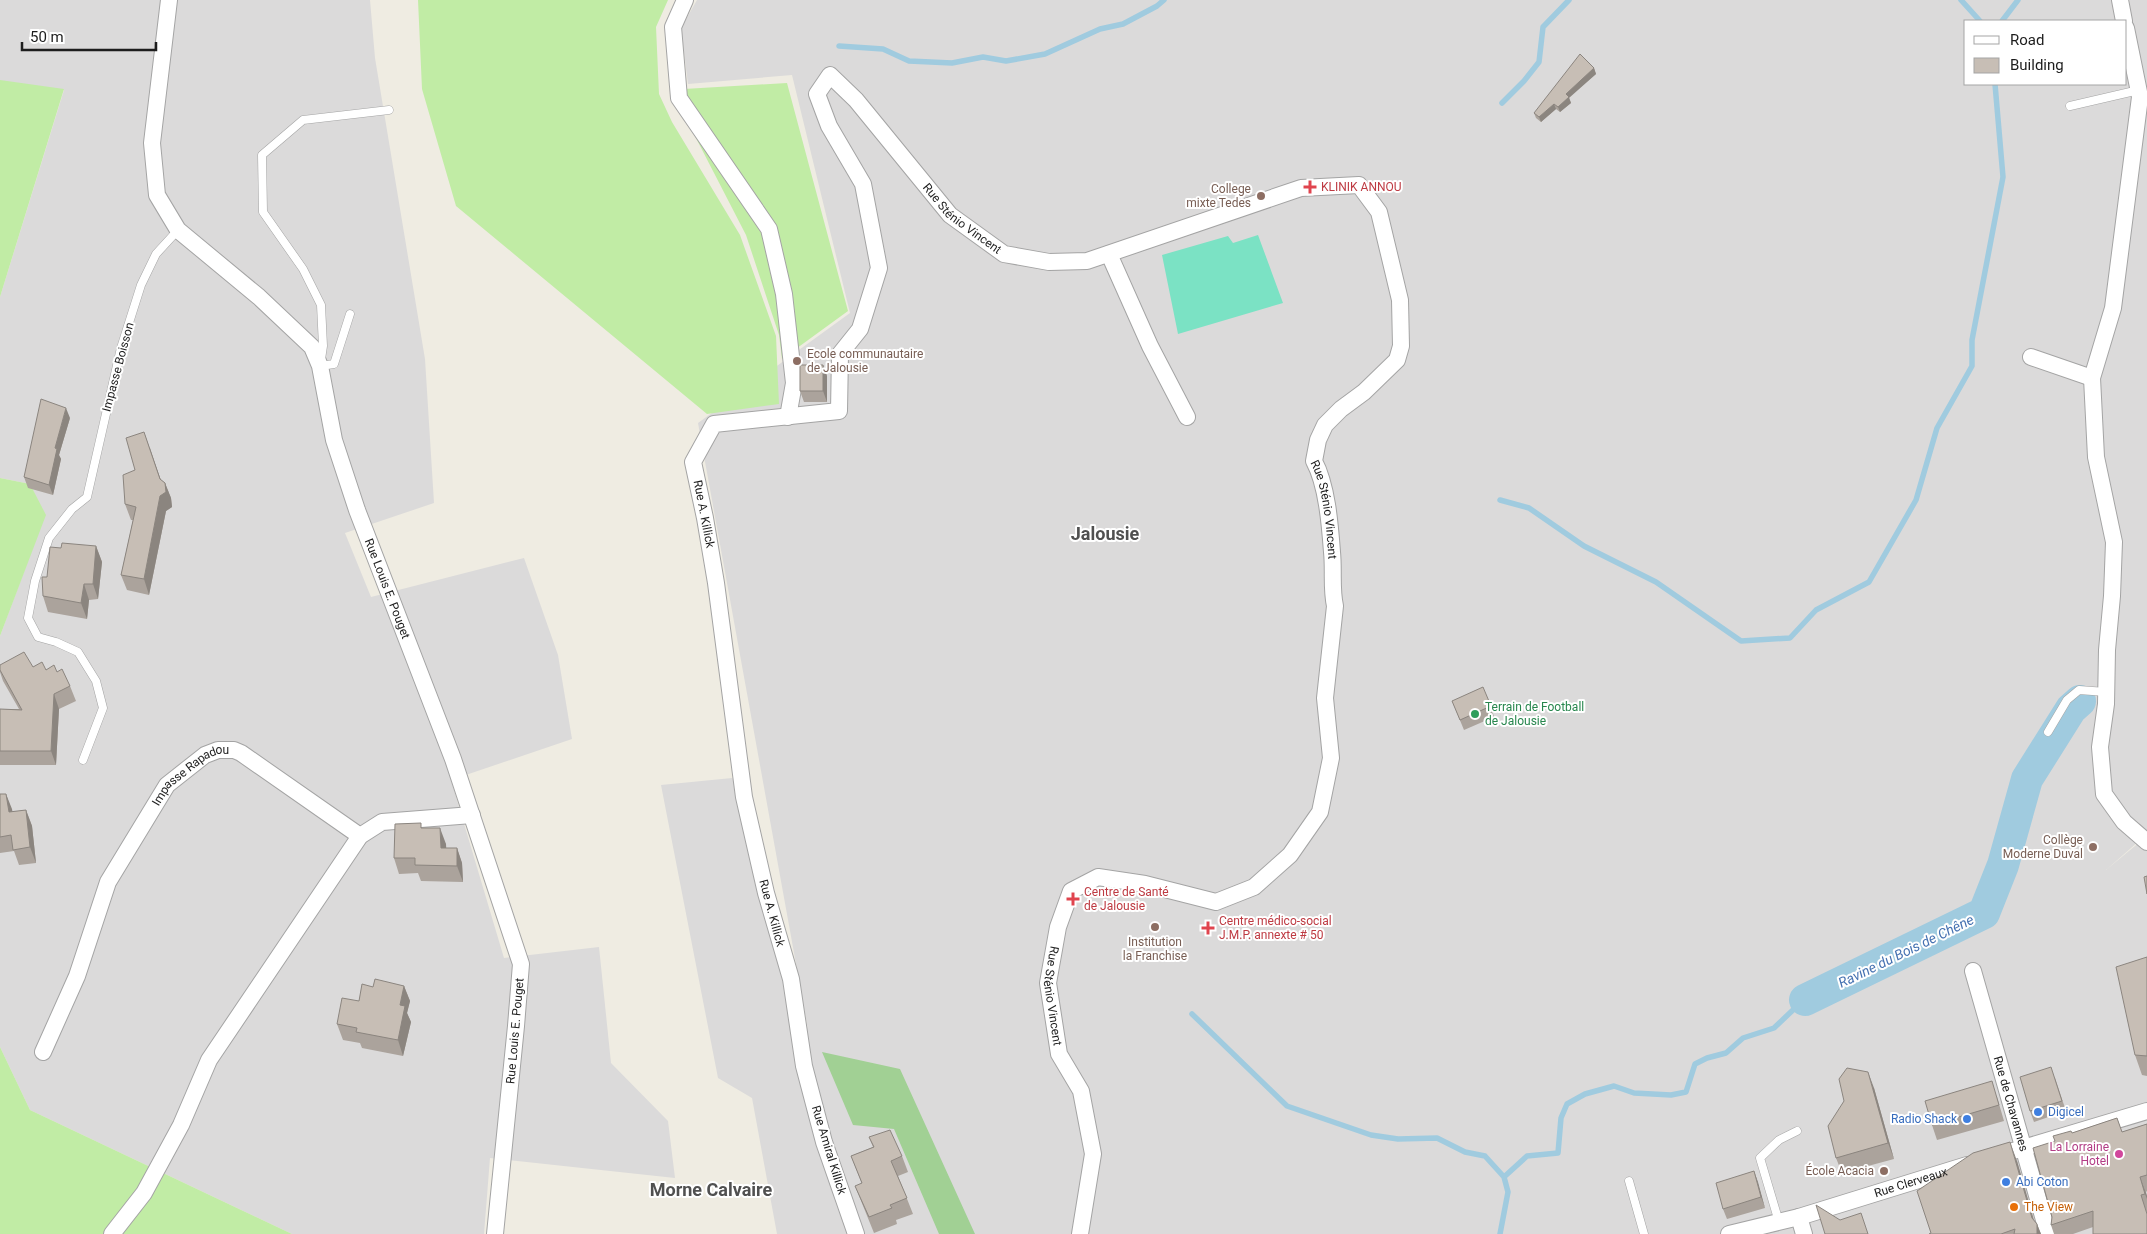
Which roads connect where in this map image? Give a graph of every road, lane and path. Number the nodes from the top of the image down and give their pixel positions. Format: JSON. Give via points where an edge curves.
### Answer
{"nodes":[{"id":1,"x":169,"y":0,"type":"edge"},
{"id":2,"x":685,"y":0,"type":"edge"},
{"id":3,"x":2120,"y":0,"type":"edge"},
{"id":4,"x":2124,"y":20,"type":"edge"},
{"id":5,"x":2127,"y":33,"type":"edge"},
{"id":6,"x":2139,"y":90,"type":"junction"},
{"id":7,"x":817,"y":94,"type":"joint"},
{"id":8,"x":2070,"y":106,"type":"dead end"},
{"id":9,"x":389,"y":110,"type":"dead end"},
{"id":10,"x":2142,"y":117,"type":"edge"},
{"id":11,"x":178,"y":230,"type":"junction"},
{"id":12,"x":1109,"y":254,"type":"junction"},
{"id":13,"x":350,"y":314,"type":"dead end"},
{"id":14,"x":2031,"y":357,"type":"dead end"},
{"id":15,"x":320,"y":366,"type":"junction"},
{"id":16,"x":2092,"y":378,"type":"junction"},
{"id":17,"x":788,"y":416,"type":"junction"},
{"id":18,"x":1187,"y":417,"type":"dead end"},
{"id":19,"x":2106,"y":691,"type":"junction"},
{"id":20,"x":2048,"y":732,"type":"dead end"},
{"id":21,"x":83,"y":760,"type":"dead end"},
{"id":22,"x":472,"y":815,"type":"junction"},
{"id":23,"x":360,"y":836,"type":"junction"},
{"id":24,"x":2147,"y":842,"type":"edge"},
{"id":25,"x":1973,"y":972,"type":"dead end"},
{"id":26,"x":43,"y":1052,"type":"dead end"},
{"id":27,"x":804,"y":1066,"type":"joint"},
{"id":28,"x":2147,"y":1111,"type":"edge"},
{"id":29,"x":1797,"y":1131,"type":"dead end"},
{"id":30,"x":2023,"y":1147,"type":"junction"},
{"id":31,"x":1630,"y":1182,"type":"dead end"},
{"id":32,"x":1799,"y":1217,"type":"junction"},
{"id":33,"x":1779,"y":1222,"type":"junction"},
{"id":34,"x":112,"y":1234,"type":"edge"},
{"id":35,"x":495,"y":1234,"type":"edge"},
{"id":36,"x":856,"y":1234,"type":"edge"},
{"id":37,"x":1080,"y":1234,"type":"edge"},
{"id":38,"x":1644,"y":1234,"type":"edge"},
{"id":39,"x":1729,"y":1234,"type":"edge"},
{"id":40,"x":1804,"y":1234,"type":"edge"},
{"id":41,"x":2048,"y":1234,"type":"edge"}],
"edges":[{"from":1,"to":11,"type":"street","name":"Rue Louis E. Pouget","via":[[152,143],[157,195]]},
{"from":2,"to":17,"type":"street","via":[[673,27],[679,98],[769,229],[784,294],[793,373]]},
{"from":3,"to":4,"type":"street"},
{"from":5,"to":6,"type":"street"},
{"from":6,"to":8,"type":"lane"},
{"from":6,"to":10,"type":"street"},
{"from":7,"to":12,"type":"street","name":"Rue Sténio Vincent","via":[[830,75],[856,100],[950,215],[1004,254],[1049,262],[1086,261]]},
{"from":7,"to":17,"type":"street","name":"Rue A. Killick","via":[[828,126],[863,184],[879,268],[860,329],[840,354],[839,410]]},
{"from":9,"to":15,"type":"lane","via":[[303,120],[262,155],[263,212],[303,269],[321,305],[323,346]]},
{"from":10,"to":16,"type":"street","via":[[2113,308]]},
{"from":11,"to":15,"type":"street","name":"Rue Louis E. Pouget","via":[[305,340],[312,347]]},
{"from":11,"to":21,"type":"lane","name":"Impasse Boisson","via":[[156,254],[142,285],[121,348],[87,497],[49,538],[35,581],[28,618],[38,637],[78,652],[96,681],[103,708]]},
{"from":12,"to":18,"type":"street","via":[[1150,346]]},
{"from":12,"to":37,"type":"street","name":"Rue Sténio Vincent","via":[[1301,188],[1359,185],[1379,212],[1400,300],[1402,344],[1398,360],[1325,425],[1314,461],[1321,475],[1326,509],[1335,606],[1325,698],[1331,758],[1320,812],[1290,855],[1254,886],[1216,902],[1145,884],[1098,877],[1071,890],[1058,927],[1048,983],[1059,1054],[1081,1091],[1093,1154]]},
{"from":13,"to":15,"type":"lane","via":[[334,364]]},
{"from":14,"to":16,"type":"street"},
{"from":15,"to":22,"type":"street","name":"Rue Louis E. Pouget","via":[[334,440],[357,510]]},
{"from":16,"to":19,"type":"street","via":[[2096,457],[2114,542]]},
{"from":17,"to":27,"type":"street","name":"Rue A. Killick","via":[[714,424],[693,462],[716,583],[744,797],[766,893],[791,979]]},
{"from":19,"to":20,"type":"lane","via":[[2080,690],[2067,700]]},
{"from":19,"to":24,"type":"street","via":[[2100,748],[2104,794],[2124,822]]},
{"from":22,"to":23,"type":"street","via":[[382,822]]},
{"from":22,"to":35,"type":"street","name":"Rue Louis E. Pouget","via":[[520,964]]},
{"from":23,"to":26,"type":"street","name":"Impasse Rapadou","via":[[241,753],[218,750],[205,756],[167,785],[108,882],[77,976]]},
{"from":23,"to":34,"type":"street","via":[[209,1060],[181,1125],[144,1193]]},
{"from":25,"to":30,"type":"street","name":"Rue de Chavannes"},
{"from":27,"to":36,"type":"street","name":"Rue Amiral Killick","via":[[824,1142]]},
{"from":28,"to":30,"type":"street","name":"Rue Clerveaux"},
{"from":29,"to":33,"type":"lane","via":[[1779,1140],[1760,1158]]},
{"from":30,"to":32,"type":"street","name":"Rue Clerveaux"},
{"from":30,"to":41,"type":"street","name":"Rue de Chavannes"},
{"from":31,"to":38,"type":"lane"},
{"from":32,"to":33,"type":"street","name":"Rue Clerveaux"},
{"from":32,"to":40,"type":"street"},
{"from":33,"to":39,"type":"street","name":"Rue Clerveaux"}]}
